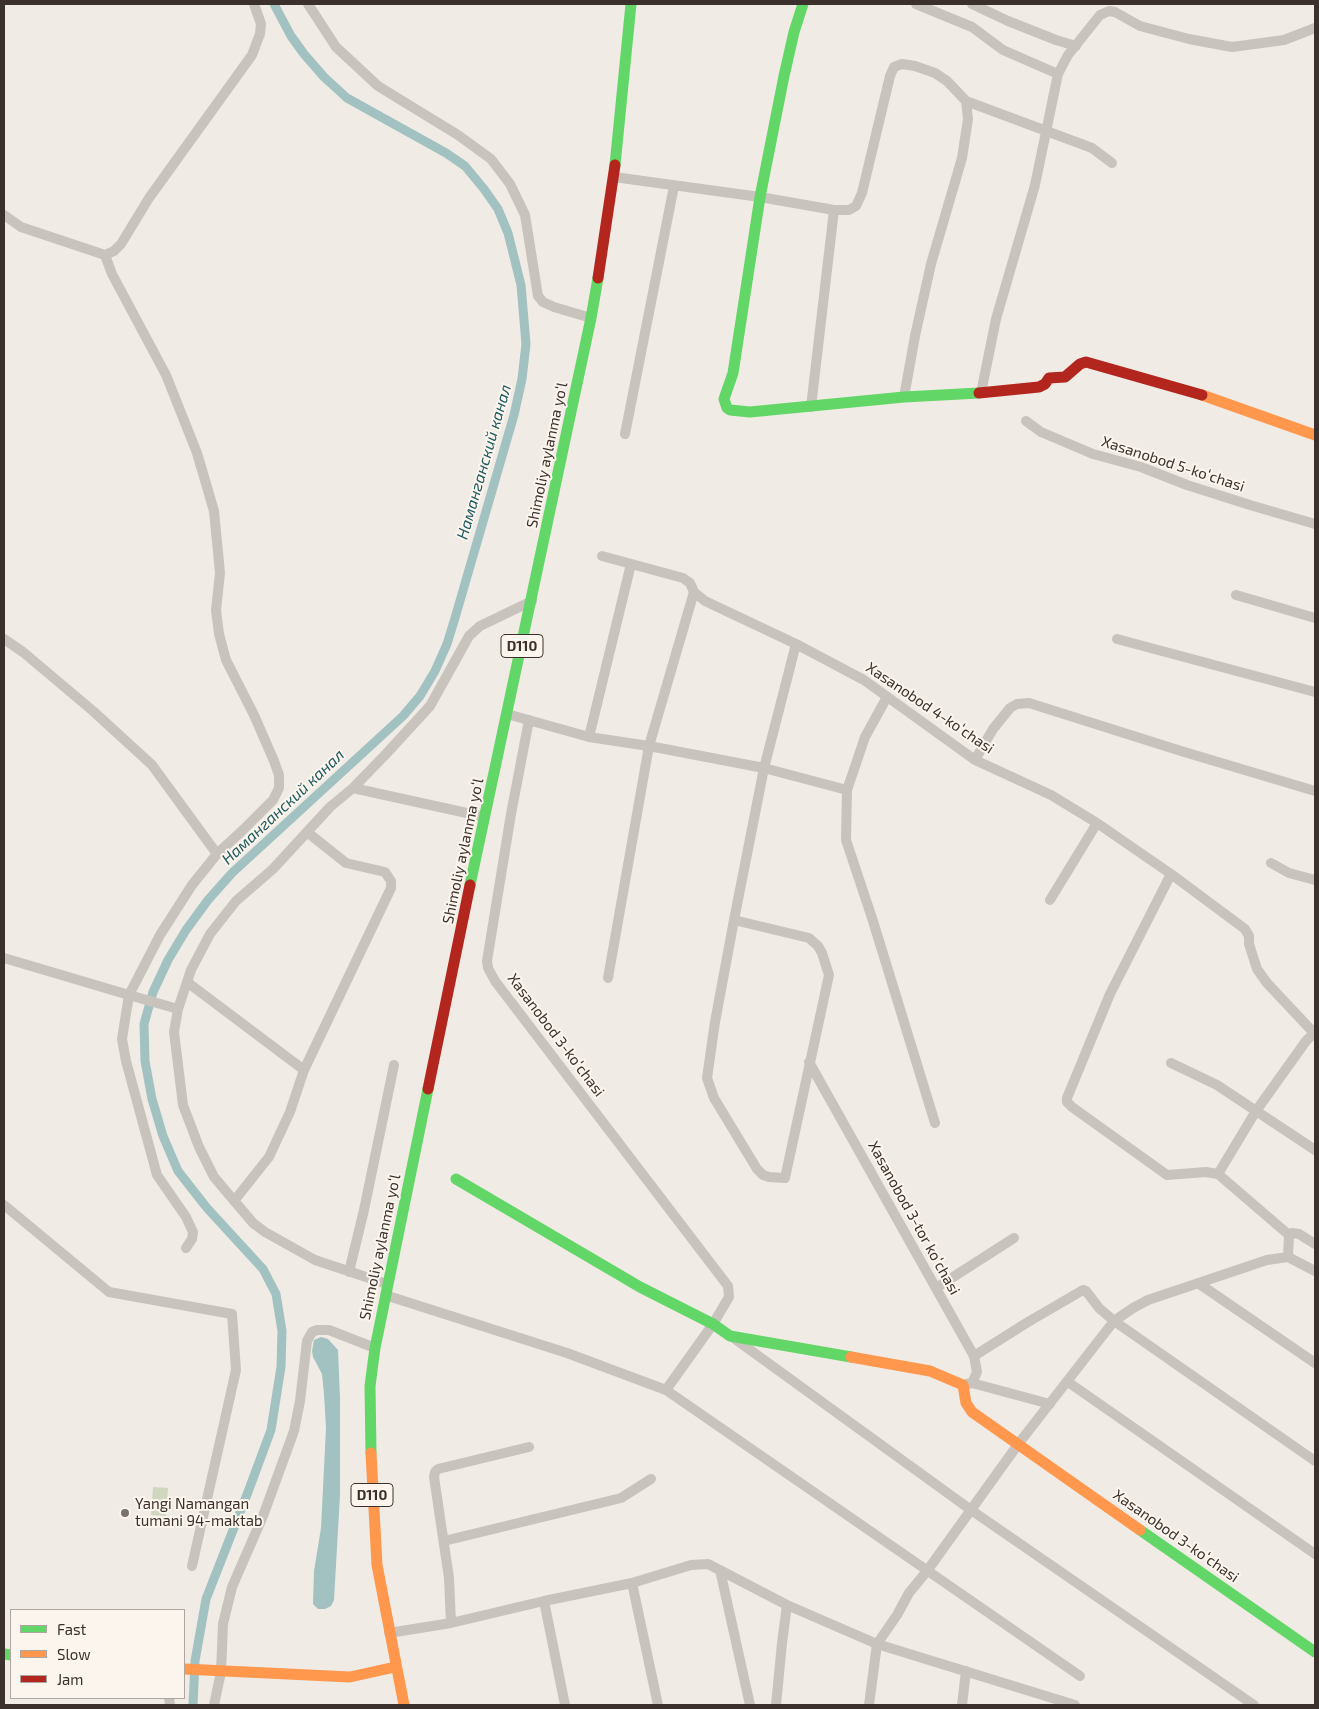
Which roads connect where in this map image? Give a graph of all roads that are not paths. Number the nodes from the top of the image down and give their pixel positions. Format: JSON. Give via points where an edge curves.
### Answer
{"nodes":[{"id":1,"x":254,"y":4,"type":"edge"},
{"id":2,"x":308,"y":4,"type":"edge"},
{"id":3,"x":631,"y":4,"type":"edge"},
{"id":4,"x":803,"y":4,"type":"edge"},
{"id":5,"x":916,"y":4,"type":"edge"},
{"id":6,"x":972,"y":4,"type":"edge"},
{"id":7,"x":1315,"y":28,"type":"edge"},
{"id":8,"x":1076,"y":46,"type":"junction"},
{"id":9,"x":1058,"y":74,"type":"junction"},
{"id":10,"x":966,"y":101,"type":"junction"},
{"id":11,"x":1046,"y":131,"type":"junction"},
{"id":12,"x":1112,"y":163,"type":"dead end"},
{"id":13,"x":614,"y":177,"type":"junction"},
{"id":14,"x":674,"y":186,"type":"junction"},
{"id":15,"x":760,"y":197,"type":"junction"},
{"id":16,"x":834,"y":210,"type":"junction"},
{"id":17,"x":4,"y":215,"type":"edge"},
{"id":18,"x":105,"y":255,"type":"junction"},
{"id":19,"x":591,"y":318,"type":"junction"},
{"id":20,"x":981,"y":393,"type":"junction"},
{"id":21,"x":904,"y":397,"type":"junction"},
{"id":22,"x":810,"y":407,"type":"junction"},
{"id":23,"x":1026,"y":421,"type":"dead end"},
{"id":24,"x":625,"y":434,"type":"dead end"},
{"id":25,"x":1315,"y":435,"type":"edge"},
{"id":26,"x":1315,"y":524,"type":"edge"},
{"id":27,"x":602,"y":556,"type":"dead end"},
{"id":28,"x":631,"y":564,"type":"junction"},
{"id":29,"x":694,"y":592,"type":"junction"},
{"id":30,"x":1236,"y":595,"type":"dead end"},
{"id":31,"x":532,"y":600,"type":"junction"},
{"id":32,"x":1315,"y":618,"type":"edge"},
{"id":33,"x":1117,"y":639,"type":"dead end"},
{"id":34,"x":4,"y":640,"type":"edge"},
{"id":35,"x":796,"y":644,"type":"junction"},
{"id":36,"x":1315,"y":692,"type":"edge"},
{"id":37,"x":887,"y":697,"type":"junction"},
{"id":38,"x":507,"y":714,"type":"junction"},
{"id":39,"x":529,"y":720,"type":"junction"},
{"id":40,"x":589,"y":737,"type":"junction"},
{"id":41,"x":649,"y":746,"type":"junction"},
{"id":42,"x":975,"y":760,"type":"junction"},
{"id":43,"x":764,"y":768,"type":"junction"},
{"id":44,"x":353,"y":788,"type":"junction"},
{"id":45,"x":847,"y":790,"type":"junction"},
{"id":46,"x":1315,"y":791,"type":"edge"},
{"id":47,"x":485,"y":817,"type":"junction"},
{"id":48,"x":1096,"y":823,"type":"junction"},
{"id":49,"x":307,"y":832,"type":"junction"},
{"id":50,"x":217,"y":854,"type":"junction"},
{"id":51,"x":1271,"y":863,"type":"dead end"},
{"id":52,"x":1171,"y":874,"type":"junction"},
{"id":53,"x":1315,"y":880,"type":"edge"},
{"id":54,"x":1050,"y":900,"type":"dead end"},
{"id":55,"x":734,"y":920,"type":"junction"},
{"id":56,"x":4,"y":958,"type":"edge"},
{"id":57,"x":608,"y":978,"type":"dead end"},
{"id":58,"x":187,"y":982,"type":"junction"},
{"id":59,"x":133,"y":996,"type":"junction"},
{"id":60,"x":175,"y":1009,"type":"junction"},
{"id":61,"x":1312,"y":1035,"type":"edge"},
{"id":62,"x":1315,"y":1048,"type":"edge"},
{"id":63,"x":809,"y":1062,"type":"junction"},
{"id":64,"x":1171,"y":1063,"type":"dead end"},
{"id":65,"x":394,"y":1064,"type":"dead end"},
{"id":66,"x":304,"y":1070,"type":"junction"},
{"id":67,"x":1256,"y":1111,"type":"junction"},
{"id":68,"x":935,"y":1123,"type":"dead end"},
{"id":69,"x":1315,"y":1150,"type":"edge"},
{"id":70,"x":1218,"y":1174,"type":"junction"},
{"id":71,"x":456,"y":1179,"type":"dead end"},
{"id":72,"x":234,"y":1201,"type":"junction"},
{"id":73,"x":4,"y":1205,"type":"edge"},
{"id":74,"x":1289,"y":1235,"type":"junction"},
{"id":75,"x":1014,"y":1238,"type":"dead end"},
{"id":76,"x":1315,"y":1244,"type":"edge"},
{"id":77,"x":186,"y":1248,"type":"dead end"},
{"id":78,"x":1288,"y":1257,"type":"junction"},
{"id":79,"x":1315,"y":1270,"type":"edge"},
{"id":80,"x":349,"y":1272,"type":"junction"},
{"id":81,"x":1198,"y":1283,"type":"junction"},
{"id":82,"x":936,"y":1288,"type":"junction"},
{"id":83,"x":386,"y":1289,"type":"junction"},
{"id":84,"x":1114,"y":1321,"type":"junction"},
{"id":85,"x":713,"y":1324,"type":"junction"},
{"id":86,"x":730,"y":1336,"type":"junction"},
{"id":87,"x":375,"y":1348,"type":"junction"},
{"id":88,"x":974,"y":1356,"type":"junction"},
{"id":89,"x":1315,"y":1363,"type":"edge"},
{"id":90,"x":1068,"y":1382,"type":"junction"},
{"id":91,"x":968,"y":1384,"type":"junction"},
{"id":92,"x":666,"y":1390,"type":"junction"},
{"id":93,"x":1050,"y":1404,"type":"junction"},
{"id":94,"x":1019,"y":1444,"type":"junction"},
{"id":95,"x":529,"y":1447,"type":"dead end"},
{"id":96,"x":1315,"y":1461,"type":"edge"},
{"id":97,"x":652,"y":1479,"type":"dead end"},
{"id":98,"x":971,"y":1510,"type":"junction"},
{"id":99,"x":444,"y":1541,"type":"junction"},
{"id":100,"x":1315,"y":1554,"type":"edge"},
{"id":101,"x":192,"y":1566,"type":"dead end"},
{"id":102,"x":720,"y":1570,"type":"junction"},
{"id":103,"x":927,"y":1571,"type":"junction"},
{"id":104,"x":632,"y":1583,"type":"junction"},
{"id":105,"x":544,"y":1601,"type":"junction"},
{"id":106,"x":787,"y":1605,"type":"junction"},
{"id":107,"x":451,"y":1622,"type":"junction"},
{"id":108,"x":389,"y":1633,"type":"junction"},
{"id":109,"x":877,"y":1644,"type":"junction"},
{"id":110,"x":1315,"y":1652,"type":"edge"},
{"id":111,"x":395,"y":1667,"type":"junction"},
{"id":112,"x":185,"y":1669,"type":"edge"},
{"id":113,"x":219,"y":1671,"type":"junction"},
{"id":114,"x":966,"y":1671,"type":"junction"},
{"id":115,"x":1080,"y":1676,"type":"dead end"},
{"id":116,"x":214,"y":1705,"type":"edge"},
{"id":117,"x":404,"y":1705,"type":"edge"},
{"id":118,"x":566,"y":1705,"type":"edge"},
{"id":119,"x":658,"y":1705,"type":"edge"},
{"id":120,"x":750,"y":1705,"type":"edge"},
{"id":121,"x":776,"y":1705,"type":"edge"},
{"id":122,"x":869,"y":1705,"type":"edge"},
{"id":123,"x":962,"y":1705,"type":"edge"},
{"id":124,"x":1075,"y":1705,"type":"edge"},
{"id":125,"x":1254,"y":1705,"type":"edge"}],
"edges":[{"from":1,"to":18,"type":"street","via":[[261,24],[252,55],[149,198],[122,244]]},
{"from":2,"to":19,"type":"street","via":[[336,47],[378,86],[491,159],[510,184],[525,215],[538,296],[554,307]]},
{"from":3,"to":13,"type":"street","name":"Shimoliy aylanma yoʻl","number":"D110"},
{"from":4,"to":15,"type":"street","via":[[784,76]]},
{"from":5,"to":9,"type":"street","via":[[972,27],[1003,50]]},
{"from":6,"to":8,"type":"street"},
{"from":7,"to":8,"type":"street","via":[[1284,40],[1232,47],[1140,26],[1109,11],[1100,15]]},
{"from":8,"to":9,"type":"street"},
{"from":9,"to":11,"type":"street"},
{"from":10,"to":11,"type":"street"},
{"from":10,"to":16,"type":"street","via":[[935,73],[902,64],[894,67],[862,192],[856,206],[849,210]]},
{"from":10,"to":21,"type":"street","via":[[968,119],[962,158],[930,264]]},
{"from":11,"to":12,"type":"street","via":[[1092,148]]},
{"from":11,"to":20,"type":"street","via":[[1035,185],[996,319]]},
{"from":13,"to":14,"type":"street"},
{"from":13,"to":19,"type":"street","name":"Shimoliy aylanma yoʻl","number":"D110"},
{"from":14,"to":15,"type":"street"},
{"from":14,"to":24,"type":"street"},
{"from":15,"to":16,"type":"street"},
{"from":15,"to":22,"type":"street","via":[[733,373],[724,404],[730,410],[750,412]]},
{"from":16,"to":22,"type":"street"},
{"from":17,"to":18,"type":"street","via":[[21,227]]},
{"from":18,"to":50,"type":"street","via":[[166,375],[197,453],[214,511],[220,572],[216,610],[219,634],[226,660],[254,715],[279,776],[279,788],[273,800]]},
{"from":19,"to":31,"type":"street","name":"Shimoliy aylanma yoʻl","number":"D110"},
{"from":20,"to":21,"type":"street"},
{"from":20,"to":25,"type":"street","via":[[1039,387],[1049,378],[1065,377],[1086,362],[1196,393]]},
{"from":21,"to":22,"type":"street"},
{"from":23,"to":26,"type":"street","name":"Xasanobod 5-koʻchasi","via":[[1041,432],[1093,454]]},
{"from":27,"to":28,"type":"street","name":"Xasanobod 4-koʻchasi"},
{"from":28,"to":29,"type":"street","name":"Xasanobod 4-koʻchasi","via":[[682,578],[690,583]]},
{"from":28,"to":40,"type":"street"},
{"from":29,"to":35,"type":"street","name":"Xasanobod 4-koʻchasi","via":[[725,612]]},
{"from":29,"to":41,"type":"street"},
{"from":30,"to":32,"type":"street"},
{"from":31,"to":38,"type":"street","name":"Shimoliy aylanma yoʻl","number":"D110"},
{"from":31,"to":44,"type":"street","via":[[480,626],[469,636],[430,706]]},
{"from":33,"to":36,"type":"street"},
{"from":34,"to":50,"type":"street","via":[[30,658],[152,765]]},
{"from":35,"to":37,"type":"street","name":"Xasanobod 4-koʻchasi","via":[[864,680]]},
{"from":35,"to":43,"type":"street"},
{"from":37,"to":42,"type":"street","name":"Xasanobod 4-koʻchasi"},
{"from":37,"to":45,"type":"street","via":[[865,737]]},
{"from":38,"to":39,"type":"street"},
{"from":38,"to":47,"type":"street","name":"Shimoliy aylanma yoʻl","number":"D110"},
{"from":39,"to":40,"type":"street"},
{"from":39,"to":85,"type":"street","name":"Xasanobod 3-koʻchasi","via":[[488,968],[728,1286],[729,1296]]},
{"from":40,"to":41,"type":"street"},
{"from":41,"to":43,"type":"street"},
{"from":41,"to":57,"type":"street"},
{"from":42,"to":46,"type":"street","via":[[1010,708],[1029,704]]},
{"from":42,"to":48,"type":"street","name":"Xasanobod 4-koʻchasi","via":[[1051,795]]},
{"from":43,"to":45,"type":"street"},
{"from":43,"to":55,"type":"street"},
{"from":44,"to":47,"type":"street"},
{"from":44,"to":49,"type":"street"},
{"from":45,"to":68,"type":"street","via":[[846,840]]},
{"from":47,"to":83,"type":"street","name":"Shimoliy aylanma yoʻl","number":"D110"},
{"from":48,"to":52,"type":"street","name":"Xasanobod 4-koʻchasi"},
{"from":48,"to":54,"type":"street"},
{"from":49,"to":58,"type":"street","via":[[236,901],[210,934]]},
{"from":49,"to":66,"type":"street","via":[[346,863],[385,872],[391,881],[389,895]]},
{"from":50,"to":59,"type":"street","via":[[192,885],[160,935]]},
{"from":51,"to":53,"type":"street","via":[[1289,873]]},
{"from":52,"to":61,"type":"street","name":"Xasanobod 4-koʻchasi","via":[[1245,929],[1257,969]]},
{"from":52,"to":70,"type":"street","via":[[1110,994],[1067,1102],[1167,1175]]},
{"from":55,"to":63,"type":"street","via":[[809,938],[822,953],[829,975]]},
{"from":55,"to":63,"type":"street","via":[[707,1078],[714,1098],[757,1169],[769,1178],[786,1176]]},
{"from":56,"to":59,"type":"street"},
{"from":58,"to":60,"type":"street"},
{"from":58,"to":66,"type":"street"},
{"from":59,"to":60,"type":"street"},
{"from":59,"to":77,"type":"street","via":[[122,1039],[126,1061],[157,1174],[194,1232]]},
{"from":60,"to":72,"type":"street","via":[[174,1032],[183,1105],[214,1177]]},
{"from":61,"to":62,"type":"street","name":"Xasanobod 4-koʻchasi"},
{"from":61,"to":67,"type":"street"},
{"from":63,"to":82,"type":"street","name":"Xasanobod 3-tor koʻchasi"},
{"from":64,"to":67,"type":"street","via":[[1217,1085]]},
{"from":65,"to":80,"type":"street"},
{"from":66,"to":72,"type":"street","via":[[290,1112],[269,1157]]},
{"from":67,"to":69,"type":"street"},
{"from":67,"to":70,"type":"street"},
{"from":70,"to":74,"type":"street"},
{"from":71,"to":85,"type":"street","via":[[640,1287]]},
{"from":72,"to":80,"type":"street","via":[[265,1232],[315,1260]]},
{"from":73,"to":101,"type":"street","via":[[109,1292],[232,1314],[236,1370]]},
{"from":74,"to":76,"type":"street","via":[[1299,1234]]},
{"from":74,"to":78,"type":"street"},
{"from":75,"to":82,"type":"street"},
{"from":78,"to":79,"type":"street"},
{"from":78,"to":81,"type":"street","via":[[1267,1260]]},
{"from":80,"to":83,"type":"street"},
{"from":81,"to":84,"type":"street","via":[[1148,1300]]},
{"from":81,"to":89,"type":"street"},
{"from":82,"to":88,"type":"street","name":"Xasanobod 3-tor koʻchasi"},
{"from":83,"to":87,"type":"street","name":"Shimoliy aylanma yoʻl","number":"D110"},
{"from":83,"to":92,"type":"street"},
{"from":84,"to":88,"type":"street","via":[[1083,1290]]},
{"from":84,"to":90,"type":"street"},
{"from":84,"to":96,"type":"street"},
{"from":85,"to":86,"type":"street"},
{"from":85,"to":92,"type":"street","name":"Xasanobod 3-koʻchasi"},
{"from":86,"to":91,"type":"street","via":[[930,1371]]},
{"from":86,"to":98,"type":"street"},
{"from":87,"to":108,"type":"street","name":"Shimoliy aylanma yoʻl","number":"D110","via":[[370,1386],[372,1496],[377,1565]]},
{"from":87,"to":113,"type":"street","via":[[329,1330],[312,1332],[294,1431],[263,1516],[232,1587],[223,1624]]},
{"from":88,"to":91,"type":"street","via":[[977,1372]]},
{"from":90,"to":93,"type":"street"},
{"from":90,"to":100,"type":"street"},
{"from":91,"to":93,"type":"street"},
{"from":91,"to":94,"type":"street","name":"Xasanobod 3-koʻchasi","via":[[968,1407]]},
{"from":92,"to":103,"type":"street"},
{"from":93,"to":94,"type":"street"},
{"from":94,"to":98,"type":"street"},
{"from":94,"to":110,"type":"street","name":"Xasanobod 3-koʻchasi"},
{"from":95,"to":99,"type":"street","via":[[435,1472]]},
{"from":97,"to":99,"type":"street","via":[[621,1498]]},
{"from":98,"to":103,"type":"street"},
{"from":98,"to":125,"type":"street"},
{"from":99,"to":107,"type":"street"},
{"from":102,"to":104,"type":"street","via":[[701,1564]]},
{"from":102,"to":106,"type":"street"},
{"from":102,"to":120,"type":"street"},
{"from":103,"to":109,"type":"street"},
{"from":103,"to":115,"type":"street"},
{"from":104,"to":105,"type":"street"},
{"from":104,"to":119,"type":"street"},
{"from":105,"to":107,"type":"street"},
{"from":105,"to":118,"type":"street"},
{"from":106,"to":109,"type":"street"},
{"from":106,"to":121,"type":"street"},
{"from":107,"to":108,"type":"street"},
{"from":108,"to":111,"type":"street","name":"Shimoliy aylanma yoʻl","number":"D110"},
{"from":109,"to":114,"type":"street"},
{"from":109,"to":122,"type":"street"},
{"from":111,"to":113,"type":"street","via":[[350,1676]]},
{"from":111,"to":117,"type":"street","name":"Shimoliy aylanma yoʻl","number":"D110"},
{"from":112,"to":113,"type":"street"},
{"from":113,"to":116,"type":"street"},
{"from":114,"to":123,"type":"street"},
{"from":114,"to":124,"type":"street"}]}
